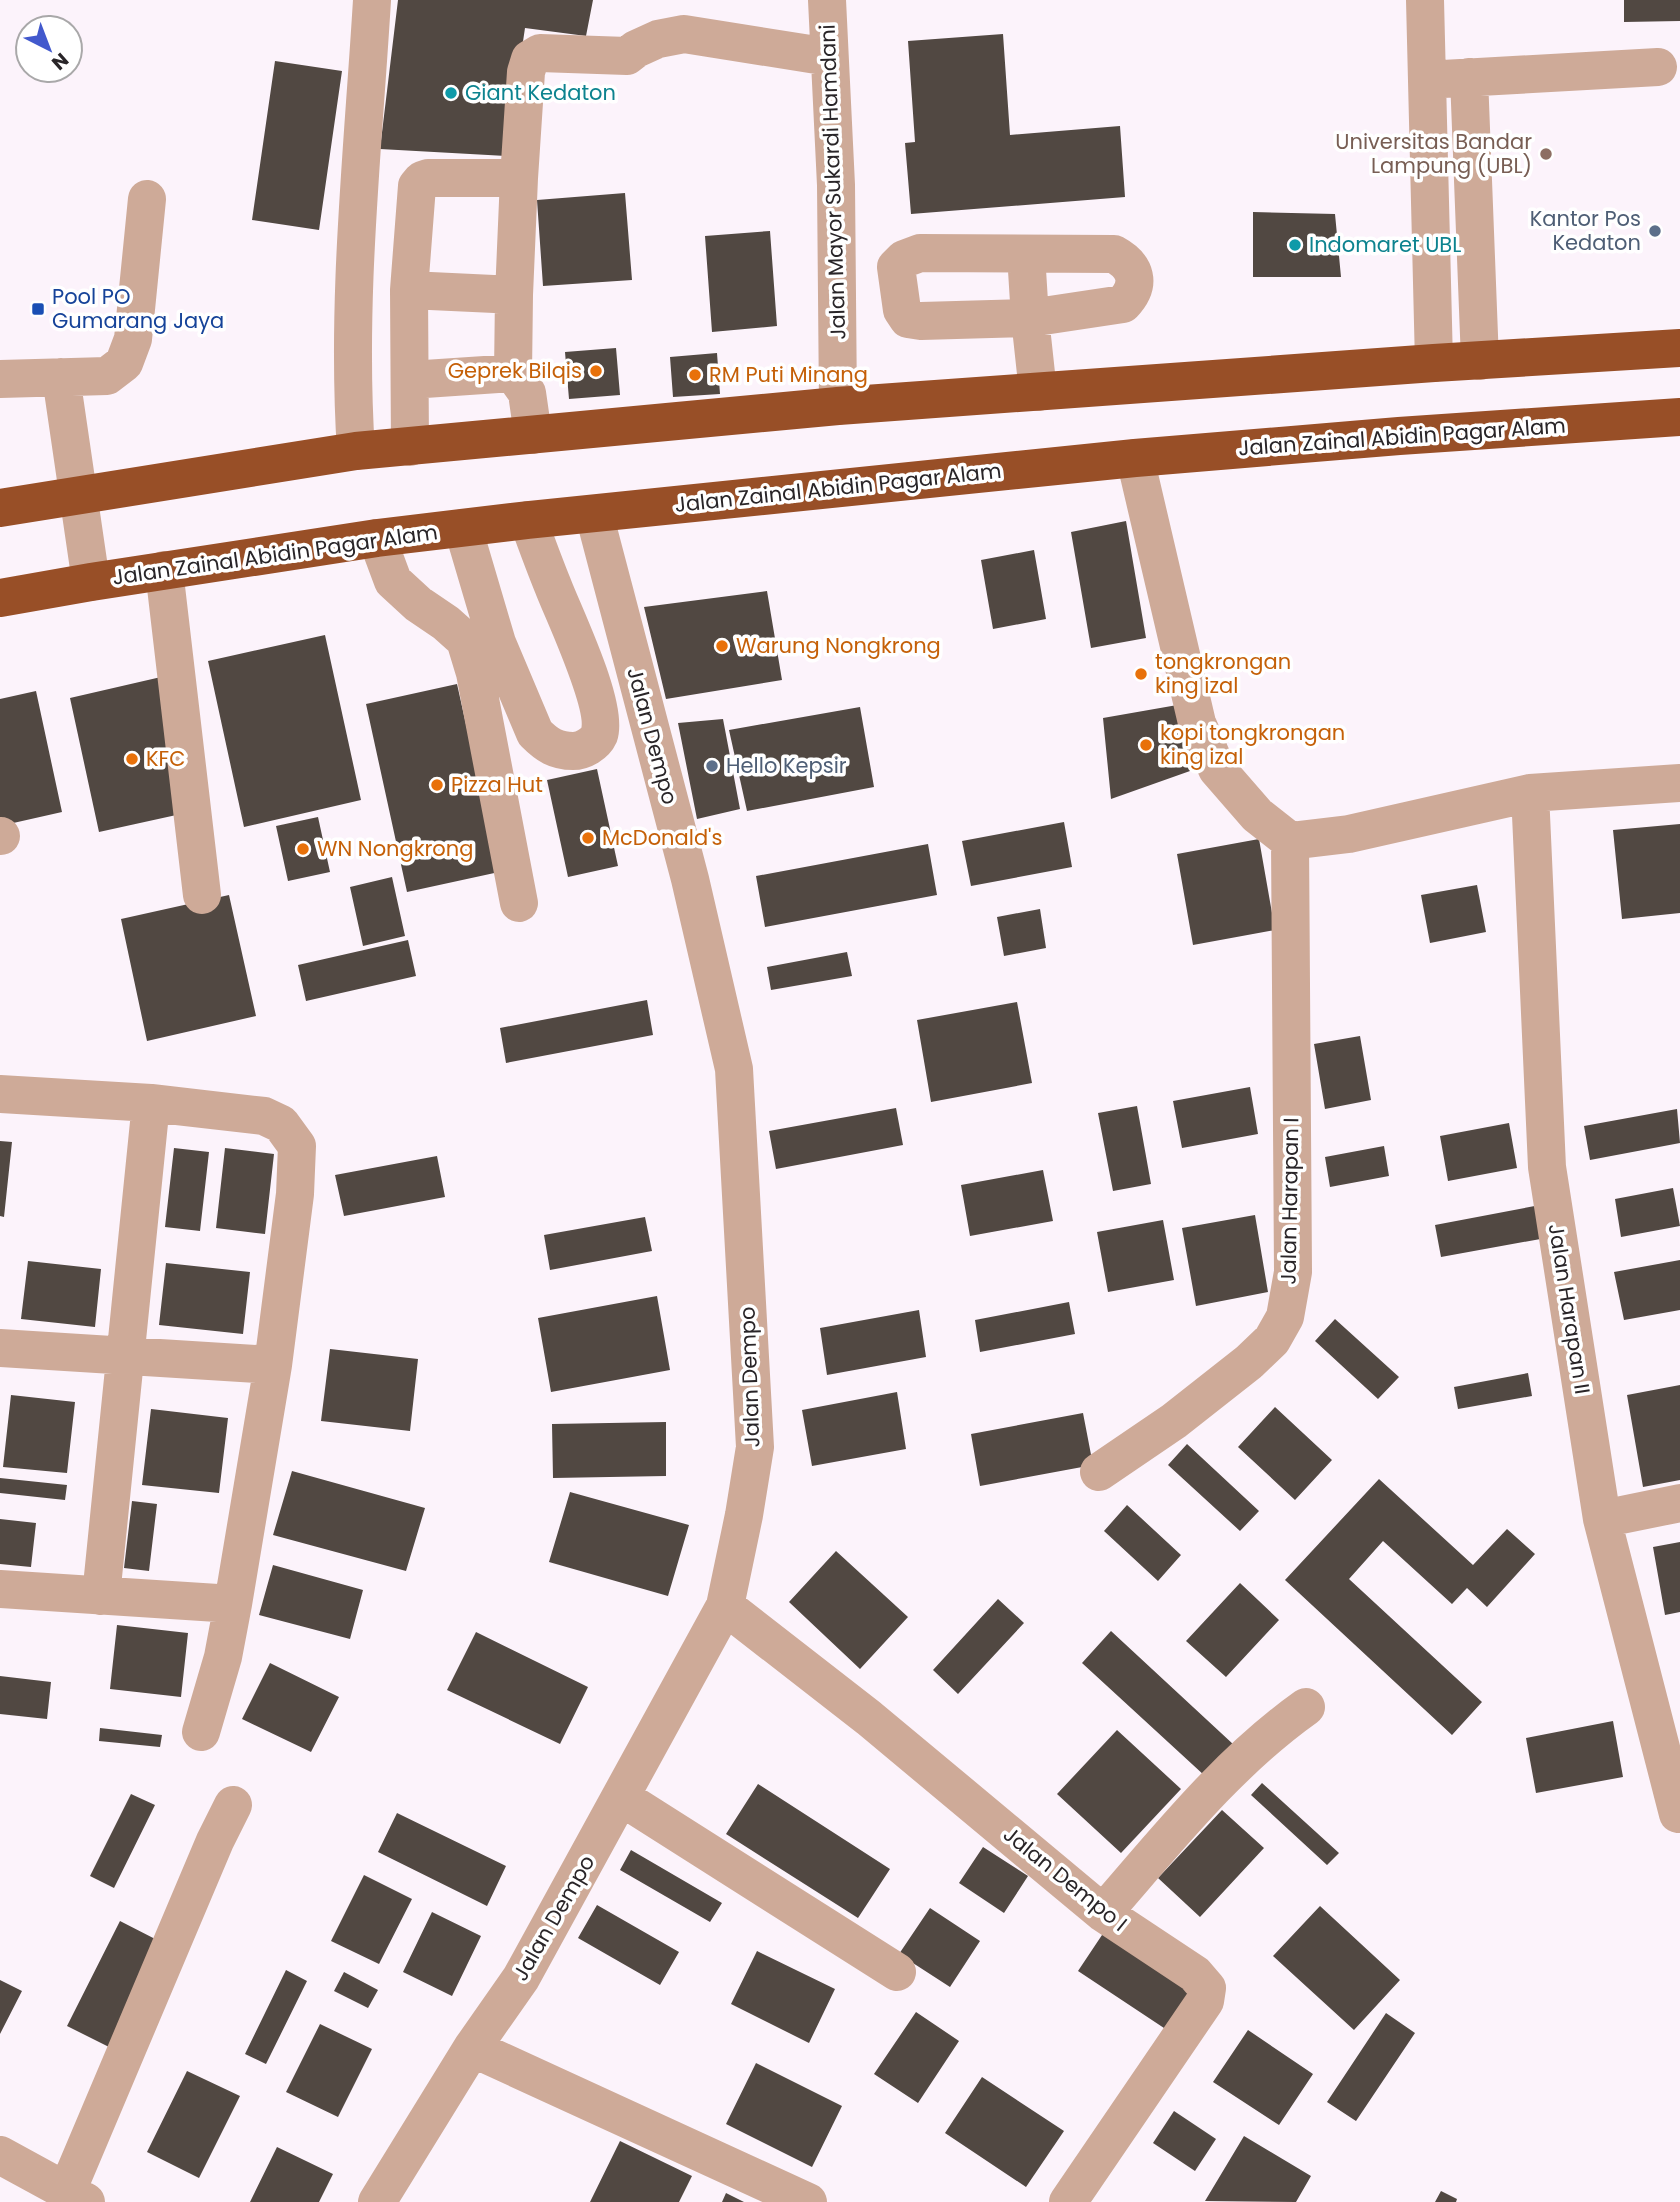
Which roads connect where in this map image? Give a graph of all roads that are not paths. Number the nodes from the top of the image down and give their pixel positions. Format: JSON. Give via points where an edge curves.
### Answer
{"nodes":[{"id":1,"x":372,"y":0,"type":"edge"},
{"id":2,"x":827,"y":0,"type":"edge"},
{"id":3,"x":1425,"y":0,"type":"edge"},
{"id":4,"x":830,"y":57,"type":"junction"},
{"id":5,"x":1658,"y":67,"type":"dead end"},
{"id":6,"x":1469,"y":77,"type":"junction"},
{"id":7,"x":1427,"y":80,"type":"junction"},
{"id":8,"x":519,"y":178,"type":"junction"},
{"id":9,"x":147,"y":199,"type":"dead end"},
{"id":10,"x":1026,"y":254,"type":"junction"},
{"id":11,"x":410,"y":290,"type":"junction"},
{"id":12,"x":514,"y":295,"type":"junction"},
{"id":13,"x":1030,"y":318,"type":"junction"},
{"id":14,"x":1680,"y":348,"type":"edge"},
{"id":15,"x":1480,"y":360,"type":"junction"},
{"id":16,"x":1434,"y":363,"type":"junction"},
{"id":17,"x":513,"y":373,"type":"junction"},
{"id":18,"x":61,"y":377,"type":"junction"},
{"id":19,"x":0,"y":379,"type":"edge"},
{"id":20,"x":410,"y":380,"type":"junction"},
{"id":21,"x":1038,"y":392,"type":"junction"},
{"id":22,"x":838,"y":406,"type":"junction"},
{"id":23,"x":1680,"y":417,"type":"edge"},
{"id":24,"x":533,"y":435,"type":"junction"},
{"id":25,"x":410,"y":447,"type":"junction"},
{"id":26,"x":356,"y":451,"type":"junction"},
{"id":27,"x":1135,"y":458,"type":"junction"},
{"id":28,"x":80,"y":496,"type":"junction"},
{"id":29,"x":0,"y":508,"type":"edge"},
{"id":30,"x":594,"y":514,"type":"junction"},
{"id":31,"x":528,"y":520,"type":"junction"},
{"id":32,"x":463,"y":528,"type":"junction"},
{"id":33,"x":377,"y":538,"type":"junction"},
{"id":34,"x":164,"y":570,"type":"junction"},
{"id":35,"x":91,"y":582,"type":"junction"},
{"id":36,"x":0,"y":598,"type":"edge"},
{"id":37,"x":1680,"y":783,"type":"edge"},
{"id":38,"x":1530,"y":793,"type":"junction"},
{"id":39,"x":1290,"y":841,"type":"junction"},
{"id":40,"x":202,"y":895,"type":"dead end"},
{"id":41,"x":519,"y":903,"type":"dead end"},
{"id":42,"x":0,"y":1094,"type":"edge"},
{"id":43,"x":151,"y":1103,"type":"junction"},
{"id":44,"x":0,"y":1348,"type":"edge"},
{"id":45,"x":124,"y":1354,"type":"junction"},
{"id":46,"x":273,"y":1365,"type":"junction"},
{"id":47,"x":1099,"y":1472,"type":"dead end"},
{"id":48,"x":1680,"y":1503,"type":"edge"},
{"id":49,"x":1602,"y":1519,"type":"junction"},
{"id":50,"x":0,"y":1588,"type":"edge"},
{"id":51,"x":101,"y":1596,"type":"junction"},
{"id":52,"x":233,"y":1604,"type":"junction"},
{"id":53,"x":725,"y":1606,"type":"junction"},
{"id":54,"x":1306,"y":1707,"type":"dead end"},
{"id":55,"x":201,"y":1732,"type":"dead end"},
{"id":56,"x":621,"y":1797,"type":"junction"},
{"id":57,"x":233,"y":1805,"type":"dead end"},
{"id":58,"x":1678,"y":1814,"type":"dead end"},
{"id":59,"x":1103,"y":1913,"type":"junction"},
{"id":60,"x":897,"y":1972,"type":"dead end"},
{"id":61,"x":472,"y":2048,"type":"junction"},
{"id":62,"x":0,"y":2155,"type":"edge"},
{"id":63,"x":76,"y":2197,"type":"edge"},
{"id":64,"x":377,"y":2202,"type":"edge"},
{"id":65,"x":808,"y":2202,"type":"edge"},
{"id":66,"x":1068,"y":2202,"type":"edge"}],
"edges":[{"from":1,"to":26,"type":"street","via":[[355,267]]},
{"from":2,"to":4,"type":"street","name":"Jalan Mayor Sukardi Hamdani"},
{"from":3,"to":7,"type":"street"},
{"from":4,"to":8,"type":"street","via":[[684,34],[658,39],[627,56],[540,53],[530,59],[526,72]]},
{"from":4,"to":22,"type":"street","name":"Jalan Mayor Sukardi Hamdani"},
{"from":5,"to":6,"type":"street"},
{"from":6,"to":7,"type":"street"},
{"from":6,"to":15,"type":"street"},
{"from":7,"to":16,"type":"street"},
{"from":8,"to":11,"type":"street","via":[[422,180],[417,186]]},
{"from":8,"to":12,"type":"street"},
{"from":9,"to":18,"type":"street","via":[[133,339],[124,363],[107,376]]},
{"from":10,"to":13,"type":"street"},
{"from":10,"to":13,"type":"street","via":[[1114,254],[1126,261],[1135,278],[1132,295],[1123,304]]},
{"from":10,"to":13,"type":"street","via":[[920,253],[896,267],[902,310],[908,319]]},
{"from":11,"to":12,"type":"street"},
{"from":11,"to":20,"type":"street"},
{"from":12,"to":17,"type":"street"},
{"from":13,"to":21,"type":"street"},
{"from":14,"to":15,"type":"highway"},
{"from":15,"to":16,"type":"highway"},
{"from":16,"to":21,"type":"highway"},
{"from":17,"to":20,"type":"street"},
{"from":17,"to":24,"type":"street","via":[[527,393]]},
{"from":18,"to":19,"type":"street"},
{"from":18,"to":28,"type":"street"},
{"from":20,"to":25,"type":"street"},
{"from":21,"to":22,"type":"highway"},
{"from":22,"to":24,"type":"highway"},
{"from":23,"to":27,"type":"highway","name":"Jalan Zainal Abidin Pagar Alam"},
{"from":24,"to":25,"type":"highway"},
{"from":25,"to":26,"type":"highway"},
{"from":26,"to":28,"type":"highway"},
{"from":27,"to":30,"type":"highway","name":"Jalan Zainal Abidin Pagar Alam"},
{"from":27,"to":39,"type":"street","via":[[1197,723],[1217,769],[1257,815]]},
{"from":28,"to":29,"type":"highway"},
{"from":28,"to":35,"type":"street"},
{"from":30,"to":31,"type":"highway","name":"Jalan Zainal Abidin Pagar Alam"},
{"from":30,"to":53,"type":"street","name":"Jalan Dempo","via":[[690,879],[734,1069],[755,1447]]},
{"from":31,"to":32,"type":"highway","name":"Jalan Zainal Abidin Pagar Alam"},
{"from":31,"to":32,"type":"street","via":[[576,639],[599,712],[598,735],[579,751],[554,749],[535,733],[498,643]]},
{"from":32,"to":33,"type":"highway","name":"Jalan Zainal Abidin Pagar Alam"},
{"from":33,"to":34,"type":"highway","name":"Jalan Zainal Abidin Pagar Alam"},
{"from":33,"to":41,"type":"street","via":[[393,581],[465,640]]},
{"from":34,"to":35,"type":"highway","name":"Jalan Zainal Abidin Pagar Alam"},
{"from":34,"to":40,"type":"street"},
{"from":35,"to":36,"type":"highway","name":"Jalan Zainal Abidin Pagar Alam"},
{"from":37,"to":38,"type":"street"},
{"from":38,"to":39,"type":"street","via":[[1349,834]]},
{"from":38,"to":49,"type":"street","name":"Jalan Harapan II","via":[[1547,1167]]},
{"from":39,"to":47,"type":"street","name":"Jalan Harapan I","via":[[1293,1272],[1285,1317],[1272,1340],[1249,1362]]},
{"from":42,"to":43,"type":"street"},
{"from":43,"to":45,"type":"street"},
{"from":43,"to":46,"type":"street","via":[[264,1116],[281,1124],[297,1146]]},
{"from":44,"to":45,"type":"street"},
{"from":45,"to":46,"type":"street"},
{"from":45,"to":51,"type":"street"},
{"from":46,"to":52,"type":"street"},
{"from":48,"to":49,"type":"street"},
{"from":49,"to":58,"type":"street","name":"Jalan Harapan II"},
{"from":50,"to":51,"type":"street"},
{"from":51,"to":52,"type":"street"},
{"from":52,"to":55,"type":"street"},
{"from":53,"to":56,"type":"street","name":"Jalan Dempo"},
{"from":53,"to":59,"type":"street","name":"Jalan Dempo I","via":[[869,1718]]},
{"from":54,"to":59,"type":"street","via":[[1223,1777]]},
{"from":56,"to":60,"type":"street"},
{"from":56,"to":61,"type":"street","name":"Jalan Dempo","via":[[521,1978]]},
{"from":57,"to":63,"type":"street"},
{"from":59,"to":66,"type":"street","name":"Jalan Dempo I","via":[[1195,1974],[1207,1988],[1205,2001]]},
{"from":61,"to":64,"type":"street","name":"Jalan Dempo"},
{"from":61,"to":65,"type":"street"},
{"from":62,"to":63,"type":"street"}]}
